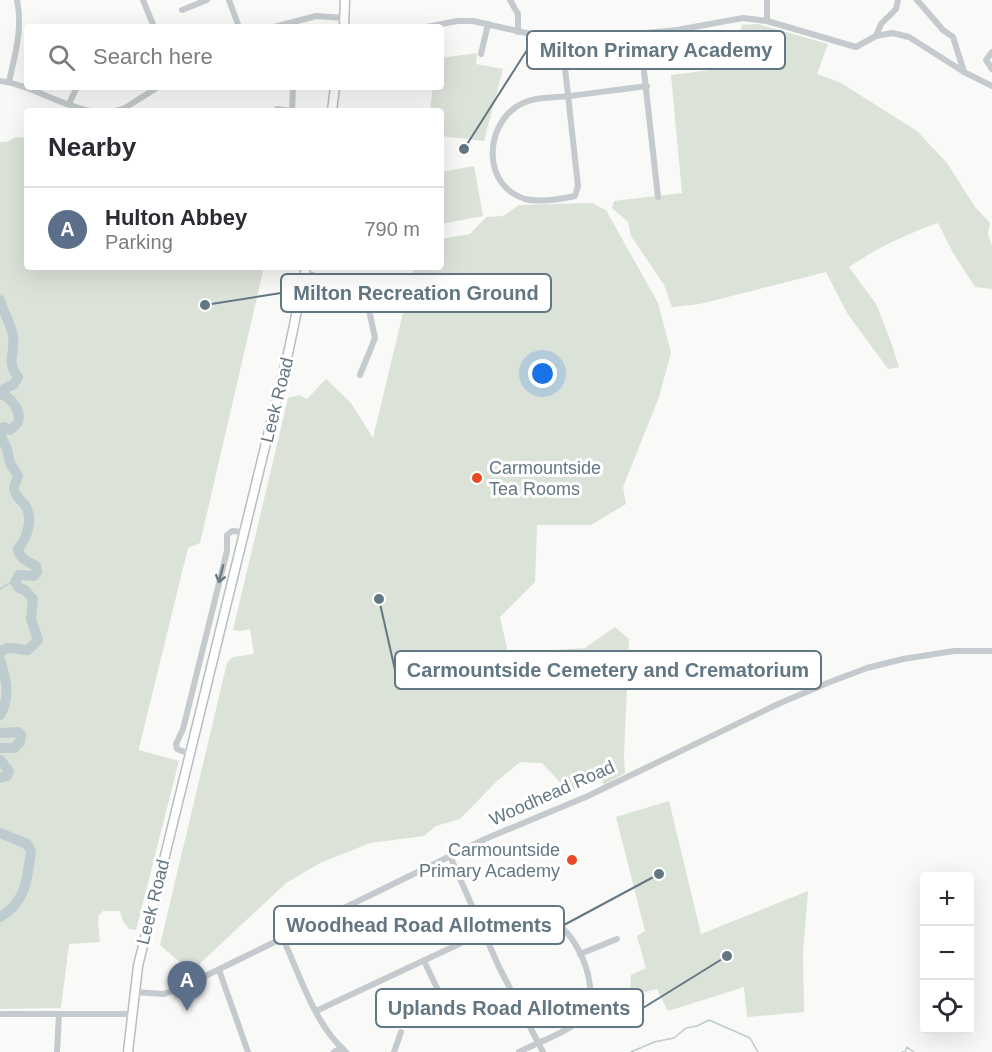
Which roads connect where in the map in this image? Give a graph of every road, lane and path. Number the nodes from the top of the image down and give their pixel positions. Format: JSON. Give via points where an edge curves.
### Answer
{"nodes":[{"id":1,"x":17,"y":0,"type":"edge"},
{"id":2,"x":143,"y":0,"type":"edge"},
{"id":3,"x":207,"y":0,"type":"edge"},
{"id":4,"x":229,"y":0,"type":"edge"},
{"id":5,"x":345,"y":0,"type":"edge"},
{"id":6,"x":510,"y":0,"type":"edge"},
{"id":7,"x":767,"y":0,"type":"edge"},
{"id":8,"x":898,"y":0,"type":"edge"},
{"id":9,"x":917,"y":0,"type":"edge"},
{"id":10,"x":182,"y":10,"type":"dead end"},
{"id":11,"x":767,"y":21,"type":"junction"},
{"id":12,"x":294,"y":23,"type":"edge"},
{"id":13,"x":344,"y":23,"type":"edge"},
{"id":14,"x":152,"y":24,"type":"edge"},
{"id":15,"x":239,"y":24,"type":"edge"},
{"id":16,"x":443,"y":24,"type":"edge"},
{"id":17,"x":488,"y":24,"type":"junction"},
{"id":18,"x":518,"y":32,"type":"junction"},
{"id":19,"x":640,"y":35,"type":"junction"},
{"id":20,"x":876,"y":36,"type":"junction"},
{"id":21,"x":562,"y":41,"type":"junction"},
{"id":22,"x":992,"y":52,"type":"edge"},
{"id":23,"x":482,"y":54,"type":"dead end"},
{"id":24,"x":992,"y":69,"type":"edge"},
{"id":25,"x":964,"y":72,"type":"junction"},
{"id":26,"x":0,"y":81,"type":"edge"},
{"id":27,"x":9,"y":82,"type":"junction"},
{"id":28,"x":647,"y":86,"type":"junction"},
{"id":29,"x":992,"y":86,"type":"edge"},
{"id":30,"x":24,"y":88,"type":"edge"},
{"id":31,"x":31,"y":90,"type":"edge"},
{"id":32,"x":76,"y":90,"type":"edge"},
{"id":33,"x":153,"y":90,"type":"edge"},
{"id":34,"x":293,"y":90,"type":"edge"},
{"id":35,"x":335,"y":90,"type":"edge"},
{"id":36,"x":568,"y":96,"type":"junction"},
{"id":37,"x":69,"y":104,"type":"junction"},
{"id":38,"x":82,"y":108,"type":"edge"},
{"id":39,"x":125,"y":108,"type":"edge"},
{"id":40,"x":292,"y":108,"type":"edge"},
{"id":41,"x":332,"y":108,"type":"edge"},
{"id":42,"x":658,"y":196,"type":"dead end"},
{"id":43,"x":306,"y":270,"type":"edge"},
{"id":44,"x":360,"y":375,"type":"dead end"},
{"id":45,"x":244,"y":532,"type":"junction"},
{"id":46,"x":992,"y":651,"type":"edge"},
{"id":47,"x":190,"y":754,"type":"junction"},
{"id":48,"x":450,"y":856,"type":"junction"},
{"id":49,"x":483,"y":933,"type":"junction"},
{"id":50,"x":283,"y":939,"type":"junction"},
{"id":51,"x":617,"y":939,"type":"dead end"},
{"id":52,"x":580,"y":954,"type":"junction"},
{"id":53,"x":424,"y":961,"type":"junction"},
{"id":54,"x":219,"y":970,"type":"junction"},
{"id":55,"x":134,"y":992,"type":"junction"},
{"id":56,"x":316,"y":1011,"type":"junction"},
{"id":57,"x":0,"y":1014,"type":"edge"},
{"id":58,"x":58,"y":1014,"type":"junction"},
{"id":59,"x":131,"y":1014,"type":"junction"},
{"id":60,"x":450,"y":1015,"type":"dead end"},
{"id":61,"x":401,"y":1032,"type":"dead end"},
{"id":62,"x":538,"y":1043,"type":"junction"},
{"id":63,"x":344,"y":1050,"type":"edge"},
{"id":64,"x":57,"y":1052,"type":"edge"},
{"id":65,"x":128,"y":1052,"type":"edge"},
{"id":66,"x":248,"y":1052,"type":"edge"},
{"id":67,"x":333,"y":1052,"type":"edge"},
{"id":68,"x":394,"y":1052,"type":"edge"},
{"id":69,"x":519,"y":1052,"type":"edge"},
{"id":70,"x":543,"y":1052,"type":"edge"}],
"edges":[{"from":1,"to":27,"type":"street","via":[[20,36]]},
{"from":2,"to":14,"type":"street"},
{"from":3,"to":10,"type":"street"},
{"from":4,"to":15,"type":"street"},
{"from":5,"to":13,"type":"main road"},
{"from":6,"to":18,"type":"street","via":[[518,14]]},
{"from":7,"to":11,"type":"street"},
{"from":8,"to":20,"type":"street"},
{"from":9,"to":25,"type":"street","via":[[953,38]]},
{"from":11,"to":19,"type":"street","via":[[743,18]]},
{"from":11,"to":20,"type":"street","via":[[856,48]]},
{"from":12,"to":13,"type":"street","via":[[316,15]]},
{"from":16,"to":17,"type":"street"},
{"from":17,"to":18,"type":"street"},
{"from":17,"to":23,"type":"street"},
{"from":18,"to":21,"type":"street"},
{"from":19,"to":21,"type":"street"},
{"from":19,"to":28,"type":"street"},
{"from":20,"to":25,"type":"street","via":[[892,33],[909,37]]},
{"from":21,"to":36,"type":"street"},
{"from":22,"to":24,"type":"street","via":[[986,60]]},
{"from":25,"to":29,"type":"street"},
{"from":26,"to":27,"type":"street"},
{"from":27,"to":30,"type":"street"},
{"from":28,"to":36,"type":"street"},
{"from":28,"to":42,"type":"street"},
{"from":31,"to":37,"type":"street"},
{"from":32,"to":37,"type":"street"},
{"from":33,"to":39,"type":"street"},
{"from":34,"to":40,"type":"street"},
{"from":35,"to":41,"type":"main road"},
{"from":36,"to":36,"type":"street","via":[[576,196],[537,200],[519,196],[507,189],[495,173],[492,156],[498,131],[515,108],[527,101]]},
{"from":37,"to":38,"type":"street"},
{"from":43,"to":44,"type":"street","via":[[349,288],[369,310],[375,338]]},
{"from":43,"to":45,"type":"main road","name":"Leek Road"},
{"from":45,"to":47,"type":"main road","name":"Leek Road"},
{"from":45,"to":47,"type":"street","one_way":true,"via":[[232,531],[227,535],[224,562],[176,744],[177,749]]},
{"from":46,"to":48,"type":"street","name":"Woodhead Road","via":[[954,651],[867,668],[778,704],[588,796]]},
{"from":47,"to":55,"type":"main road","name":"Leek Road"},
{"from":48,"to":49,"type":"street"},
{"from":48,"to":50,"type":"street","name":"Woodhead Road"},
{"from":49,"to":52,"type":"street","via":[[522,917],[541,916],[561,925]]},
{"from":49,"to":53,"type":"street"},
{"from":49,"to":62,"type":"street"},
{"from":50,"to":54,"type":"street","name":"Woodhead Road"},
{"from":50,"to":56,"type":"street"},
{"from":51,"to":52,"type":"street"},
{"from":52,"to":62,"type":"street","via":[[591,985],[591,1001],[585,1015]]},
{"from":53,"to":56,"type":"street"},
{"from":53,"to":60,"type":"street"},
{"from":54,"to":55,"type":"street","name":"Woodhead Road","via":[[164,994]]},
{"from":54,"to":66,"type":"street"},
{"from":55,"to":59,"type":"main road","name":"Leek Road"},
{"from":56,"to":63,"type":"street","via":[[332,1039]]},
{"from":57,"to":58,"type":"street"},
{"from":58,"to":59,"type":"street"},
{"from":58,"to":64,"type":"street"},
{"from":59,"to":65,"type":"main road","name":"Leek Road"},
{"from":61,"to":68,"type":"street"},
{"from":62,"to":69,"type":"street"},
{"from":62,"to":70,"type":"street"},
{"from":63,"to":67,"type":"street"}]}
